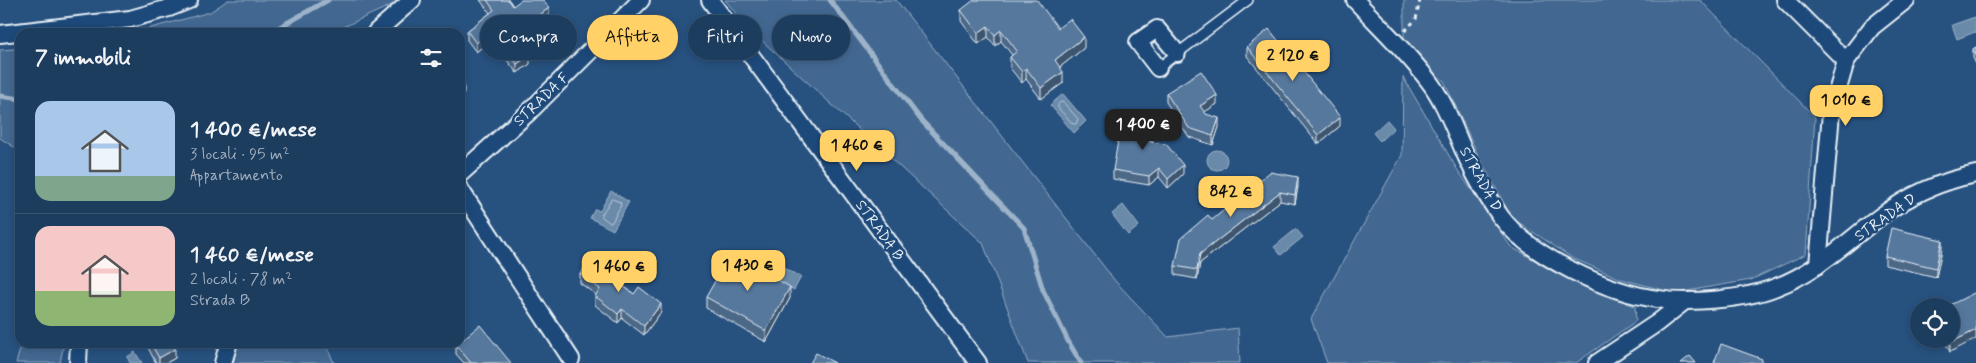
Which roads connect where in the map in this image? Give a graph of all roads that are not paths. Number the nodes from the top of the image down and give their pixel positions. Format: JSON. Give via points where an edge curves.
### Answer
{"nodes":[{"id":1,"x":189,"y":0,"type":"edge"},
{"id":2,"x":412,"y":0,"type":"edge"},
{"id":3,"x":641,"y":0,"type":"edge"},
{"id":4,"x":710,"y":0,"type":"edge"},
{"id":5,"x":1248,"y":0,"type":"edge"},
{"id":6,"x":1355,"y":0,"type":"edge"},
{"id":7,"x":1785,"y":0,"type":"edge"},
{"id":8,"x":1906,"y":0,"type":"edge"},
{"id":9,"x":52,"y":28,"type":"edge"},
{"id":10,"x":380,"y":28,"type":"edge"},
{"id":11,"x":15,"y":32,"type":"edge"},
{"id":12,"x":0,"y":34,"type":"edge"},
{"id":13,"x":1177,"y":53,"type":"junction"},
{"id":14,"x":1846,"y":60,"type":"junction"},
{"id":15,"x":1158,"y":68,"type":"joint"},
{"id":16,"x":465,"y":170,"type":"edge"},
{"id":17,"x":1976,"y":174,"type":"edge"},
{"id":18,"x":465,"y":197,"type":"edge"},
{"id":19,"x":1818,"y":265,"type":"junction"},
{"id":20,"x":1685,"y":301,"type":"junction"},
{"id":21,"x":79,"y":348,"type":"edge"},
{"id":22,"x":227,"y":348,"type":"edge"},
{"id":23,"x":575,"y":362,"type":"edge"},
{"id":24,"x":78,"y":363,"type":"edge"},
{"id":25,"x":222,"y":363,"type":"edge"},
{"id":26,"x":978,"y":363,"type":"edge"},
{"id":27,"x":1597,"y":363,"type":"edge"}],
"edges":[{"from":1,"to":9,"type":"street","via":[[130,19]]},
{"from":2,"to":10,"type":"street"},
{"from":3,"to":16,"type":"street","name":"STRADA F","via":[[529,112]]},
{"from":4,"to":26,"type":"street","name":"STRADA B"},
{"from":5,"to":13,"type":"lane"},
{"from":6,"to":20,"type":"street","name":"STRADA D","via":[[1428,79],[1491,202],[1502,218],[1530,245],[1582,275],[1626,292],[1658,300]]},
{"from":7,"to":14,"type":"street"},
{"from":8,"to":14,"type":"street","via":[[1872,27]]},
{"from":11,"to":12,"type":"street"},
{"from":13,"to":15,"type":"lane"},
{"from":13,"to":15,"type":"street","via":[[1157,29],[1138,42]]},
{"from":14,"to":19,"type":"street","via":[[1831,113]]},
{"from":17,"to":19,"type":"street","name":"STRADA D","via":[[1942,183],[1902,202]]},
{"from":18,"to":23,"type":"street"},
{"from":19,"to":20,"type":"street","name":"STRADA D","via":[[1777,287],[1757,293]]},
{"from":20,"to":27,"type":"street"},
{"from":21,"to":24,"type":"street"},
{"from":22,"to":25,"type":"street"}]}
